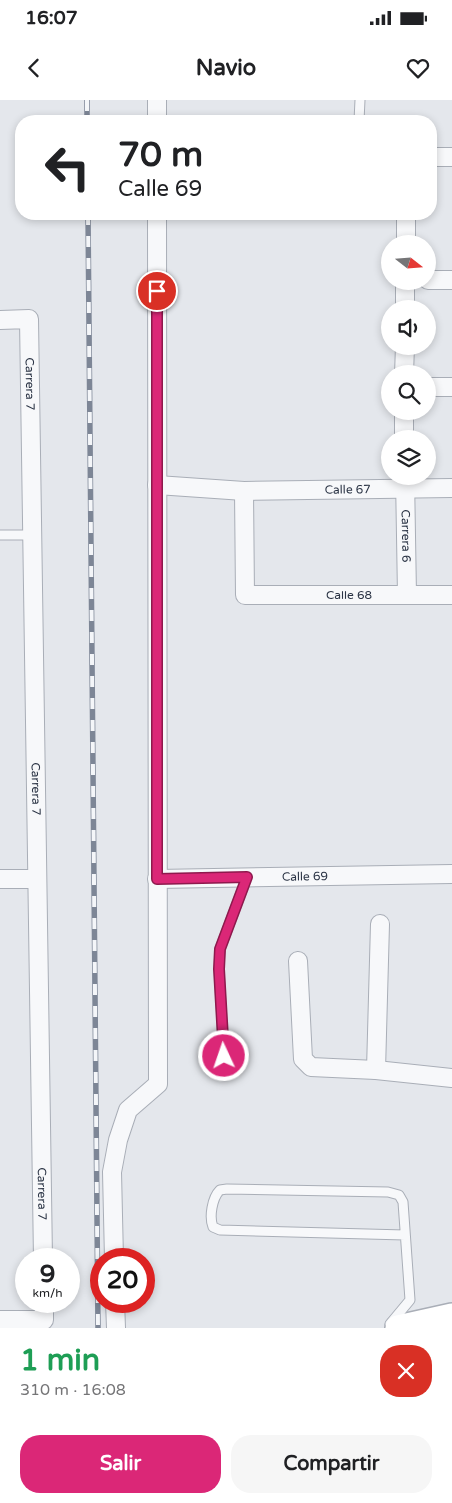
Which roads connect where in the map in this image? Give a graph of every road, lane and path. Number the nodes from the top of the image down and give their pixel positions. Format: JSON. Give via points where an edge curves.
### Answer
{"nodes":[{"id":1,"x":157,"y":100,"type":"edge"},
{"id":2,"x":360,"y":100,"type":"edge"},
{"id":3,"x":157,"y":115,"type":"edge"},
{"id":4,"x":359,"y":115,"type":"edge"},
{"id":5,"x":437,"y":157,"type":"edge"},
{"id":6,"x":452,"y":157,"type":"edge"},
{"id":7,"x":157,"y":220,"type":"edge"},
{"id":8,"x":406,"y":220,"type":"edge"},
{"id":9,"x":406,"y":235,"type":"edge"},
{"id":10,"x":436,"y":280,"type":"edge"},
{"id":11,"x":452,"y":280,"type":"edge"},
{"id":12,"x":0,"y":320,"type":"edge"},
{"id":13,"x":436,"y":387,"type":"edge"},
{"id":14,"x":452,"y":387,"type":"edge"},
{"id":15,"x":381,"y":483,"type":"edge"},
{"id":16,"x":157,"y":485,"type":"junction"},
{"id":17,"x":405,"y":485,"type":"edge"},
{"id":18,"x":428,"y":485,"type":"edge"},
{"id":19,"x":452,"y":488,"type":"edge"},
{"id":20,"x":244,"y":491,"type":"junction"},
{"id":21,"x":0,"y":535,"type":"edge"},
{"id":22,"x":31,"y":535,"type":"junction"},
{"id":23,"x":407,"y":595,"type":"junction"},
{"id":24,"x":452,"y":595,"type":"edge"},
{"id":25,"x":452,"y":874,"type":"edge"},
{"id":26,"x":247,"y":877,"type":"junction"},
{"id":27,"x":0,"y":879,"type":"edge"},
{"id":28,"x":37,"y":879,"type":"junction"},
{"id":29,"x":157,"y":879,"type":"junction"},
{"id":30,"x":380,"y":924,"type":"dead end"},
{"id":31,"x":298,"y":961,"type":"dead end"},
{"id":32,"x":224,"y":1056,"type":"dead end"},
{"id":33,"x":376,"y":1070,"type":"junction"},
{"id":34,"x":452,"y":1078,"type":"edge"},
{"id":35,"x":405,"y":1235,"type":"junction"},
{"id":36,"x":43,"y":1248,"type":"edge"},
{"id":37,"x":114,"y":1248,"type":"edge"},
{"id":38,"x":44,"y":1313,"type":"edge"},
{"id":39,"x":115,"y":1313,"type":"edge"},
{"id":40,"x":452,"y":1316,"type":"edge"},
{"id":41,"x":0,"y":1320,"type":"edge"},
{"id":42,"x":116,"y":1328,"type":"edge"},
{"id":43,"x":386,"y":1328,"type":"edge"},
{"id":44,"x":398,"y":1328,"type":"edge"}],
"edges":[{"from":1,"to":3,"type":"street"},
{"from":2,"to":4,"type":"lane"},
{"from":5,"to":6,"type":"street"},
{"from":7,"to":16,"type":"street"},
{"from":8,"to":9,"type":"street"},
{"from":10,"to":11,"type":"street"},
{"from":12,"to":22,"type":"street","name":"Carrera 7","via":[[28,320]]},
{"from":13,"to":14,"type":"street"},
{"from":15,"to":20,"type":"street","name":"Calle 67"},
{"from":16,"to":20,"type":"street","name":"Calle 67"},
{"from":16,"to":29,"type":"street"},
{"from":17,"to":23,"type":"street","name":"Carrera 6"},
{"from":18,"to":19,"type":"street","name":"Calle 67"},
{"from":20,"to":23,"type":"street","name":"Calle 68","via":[[246,595]]},
{"from":21,"to":22,"type":"lane"},
{"from":22,"to":28,"type":"street","name":"Carrera 7"},
{"from":23,"to":24,"type":"street","name":"Calle 68"},
{"from":25,"to":26,"type":"street","name":"Calle 69"},
{"from":26,"to":29,"type":"street","name":"Calle 69"},
{"from":26,"to":32,"type":"lane","via":[[220,949]]},
{"from":27,"to":28,"type":"street"},
{"from":28,"to":36,"type":"street","name":"Carrera 7"},
{"from":29,"to":37,"type":"street","via":[[158,1084],[128,1110],[118,1140],[112,1172]]},
{"from":30,"to":33,"type":"street"},
{"from":31,"to":33,"type":"street","via":[[303,1059],[306,1064],[311,1067]]},
{"from":33,"to":34,"type":"street"},
{"from":35,"to":35,"type":"lane","via":[[220,1230],[211,1222],[215,1195],[220,1190],[388,1192],[399,1195],[403,1202]]},
{"from":35,"to":43,"type":"lane","via":[[410,1300]]},
{"from":38,"to":41,"type":"street","via":[[44,1320]]},
{"from":39,"to":42,"type":"street"},
{"from":40,"to":44,"type":"street"}]}
